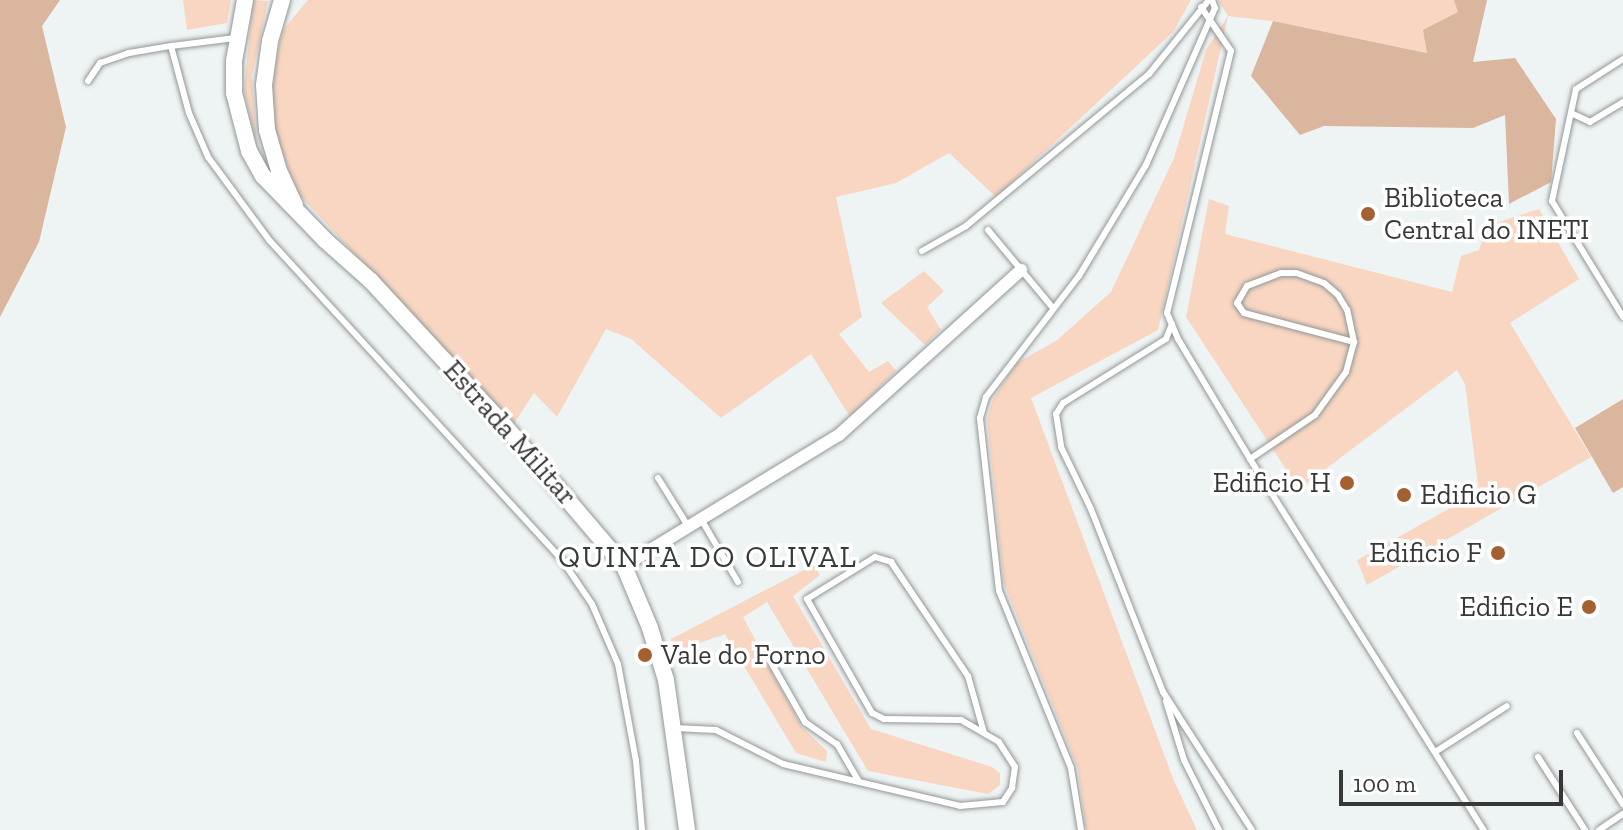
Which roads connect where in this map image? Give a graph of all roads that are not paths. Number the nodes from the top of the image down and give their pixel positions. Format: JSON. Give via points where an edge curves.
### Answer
{"nodes":[{"id":1,"x":245,"y":0,"type":"edge"},
{"id":2,"x":282,"y":0,"type":"edge"},
{"id":3,"x":1210,"y":0,"type":"edge"},
{"id":4,"x":1201,"y":7,"type":"junction"},
{"id":5,"x":1210,"y":22,"type":"junction"},
{"id":6,"x":238,"y":37,"type":"junction"},
{"id":7,"x":171,"y":46,"type":"junction"},
{"id":8,"x":1623,"y":59,"type":"edge"},
{"id":9,"x":88,"y":81,"type":"dead end"},
{"id":10,"x":1623,"y":102,"type":"edge"},
{"id":11,"x":1573,"y":114,"type":"junction"},
{"id":12,"x":299,"y":214,"type":"junction"},
{"id":13,"x":988,"y":230,"type":"dead end"},
{"id":14,"x":922,"y":251,"type":"dead end"},
{"id":15,"x":1021,"y":270,"type":"junction"},
{"id":16,"x":1053,"y":308,"type":"junction"},
{"id":17,"x":1623,"y":317,"type":"edge"},
{"id":18,"x":1172,"y":324,"type":"junction"},
{"id":19,"x":1354,"y":342,"type":"junction"},
{"id":20,"x":1250,"y":459,"type":"junction"},
{"id":21,"x":658,"y":478,"type":"dead end"},
{"id":22,"x":701,"y":519,"type":"junction"},
{"id":23,"x":688,"y":526,"type":"junction"},
{"id":24,"x":624,"y":566,"type":"junction"},
{"id":25,"x":738,"y":582,"type":"dead end"},
{"id":26,"x":772,"y":664,"type":"dead end"},
{"id":27,"x":1163,"y":692,"type":"junction"},
{"id":28,"x":1507,"y":706,"type":"dead end"},
{"id":29,"x":675,"y":728,"type":"junction"},
{"id":30,"x":984,"y":733,"type":"junction"},
{"id":31,"x":1577,"y":733,"type":"dead end"},
{"id":32,"x":1435,"y":752,"type":"junction"},
{"id":33,"x":1538,"y":757,"type":"dead end"},
{"id":34,"x":858,"y":780,"type":"junction"},
{"id":35,"x":1623,"y":804,"type":"edge"},
{"id":36,"x":1623,"y":814,"type":"edge"},
{"id":37,"x":642,"y":830,"type":"edge"},
{"id":38,"x":687,"y":830,"type":"edge"},
{"id":39,"x":1081,"y":830,"type":"edge"},
{"id":40,"x":1219,"y":830,"type":"edge"},
{"id":41,"x":1252,"y":830,"type":"edge"},
{"id":42,"x":1484,"y":830,"type":"edge"},
{"id":43,"x":1585,"y":830,"type":"edge"},
{"id":44,"x":1599,"y":830,"type":"edge"}],
"edges":[{"from":1,"to":6,"type":"street","name":"Estrada Militar"},
{"from":2,"to":12,"type":"street","name":"Estrada Militar","via":[[266,64],[267,130]]},
{"from":3,"to":4,"type":"lane"},
{"from":3,"to":5,"type":"lane","via":[[1215,8]]},
{"from":4,"to":5,"type":"lane"},
{"from":4,"to":14,"type":"lane","via":[[1149,74],[966,226]]},
{"from":5,"to":16,"type":"lane","via":[[1146,165],[1079,276]]},
{"from":5,"to":18,"type":"lane","via":[[1231,51],[1167,313]]},
{"from":6,"to":7,"type":"lane"},
{"from":6,"to":12,"type":"street","name":"Estrada Militar","via":[[234,93],[249,151],[263,176]]},
{"from":7,"to":9,"type":"lane","via":[[100,63]]},
{"from":7,"to":37,"type":"lane","via":[[189,113],[208,157],[270,241],[560,557],[592,604],[618,664]]},
{"from":8,"to":11,"type":"lane","via":[[1576,89]]},
{"from":10,"to":11,"type":"lane","via":[[1590,122]]},
{"from":11,"to":17,"type":"lane","via":[[1552,201]]},
{"from":12,"to":24,"type":"street","name":"Estrada Militar","via":[[371,281],[494,414]]},
{"from":13,"to":15,"type":"lane"},
{"from":15,"to":16,"type":"lane"},
{"from":15,"to":22,"type":"street","via":[[839,435]]},
{"from":16,"to":39,"type":"lane","via":[[986,397],[979,437],[999,591],[1071,768]]},
{"from":18,"to":20,"type":"lane"},
{"from":18,"to":27,"type":"lane","via":[[1166,339],[1063,403],[1056,414],[1061,447]]},
{"from":19,"to":19,"type":"lane","via":[[1244,313],[1237,303],[1247,286],[1264,277],[1310,276],[1338,295],[1353,325]]},
{"from":19,"to":20,"type":"lane","via":[[1346,372],[1315,415]]},
{"from":20,"to":32,"type":"lane"},
{"from":21,"to":23,"type":"lane"},
{"from":22,"to":23,"type":"street"},
{"from":22,"to":25,"type":"lane"},
{"from":23,"to":24,"type":"street"},
{"from":24,"to":29,"type":"street","name":"Estrada Militar","via":[[658,651]]},
{"from":26,"to":34,"type":"lane","via":[[805,722],[837,744]]},
{"from":27,"to":40,"type":"lane","via":[[1184,760]]},
{"from":27,"to":41,"type":"lane"},
{"from":28,"to":32,"type":"lane"},
{"from":29,"to":34,"type":"lane","via":[[716,730],[783,764]]},
{"from":29,"to":38,"type":"street","name":"Estrada Militar"},
{"from":30,"to":30,"type":"lane","via":[[961,720],[884,719],[872,713],[807,599],[875,557],[891,562],[968,676]]},
{"from":30,"to":34,"type":"lane","via":[[999,742],[1015,767],[1003,802],[960,806]]},
{"from":31,"to":35,"type":"lane"},
{"from":32,"to":42,"type":"lane"},
{"from":33,"to":43,"type":"lane"},
{"from":36,"to":44,"type":"lane"}]}
